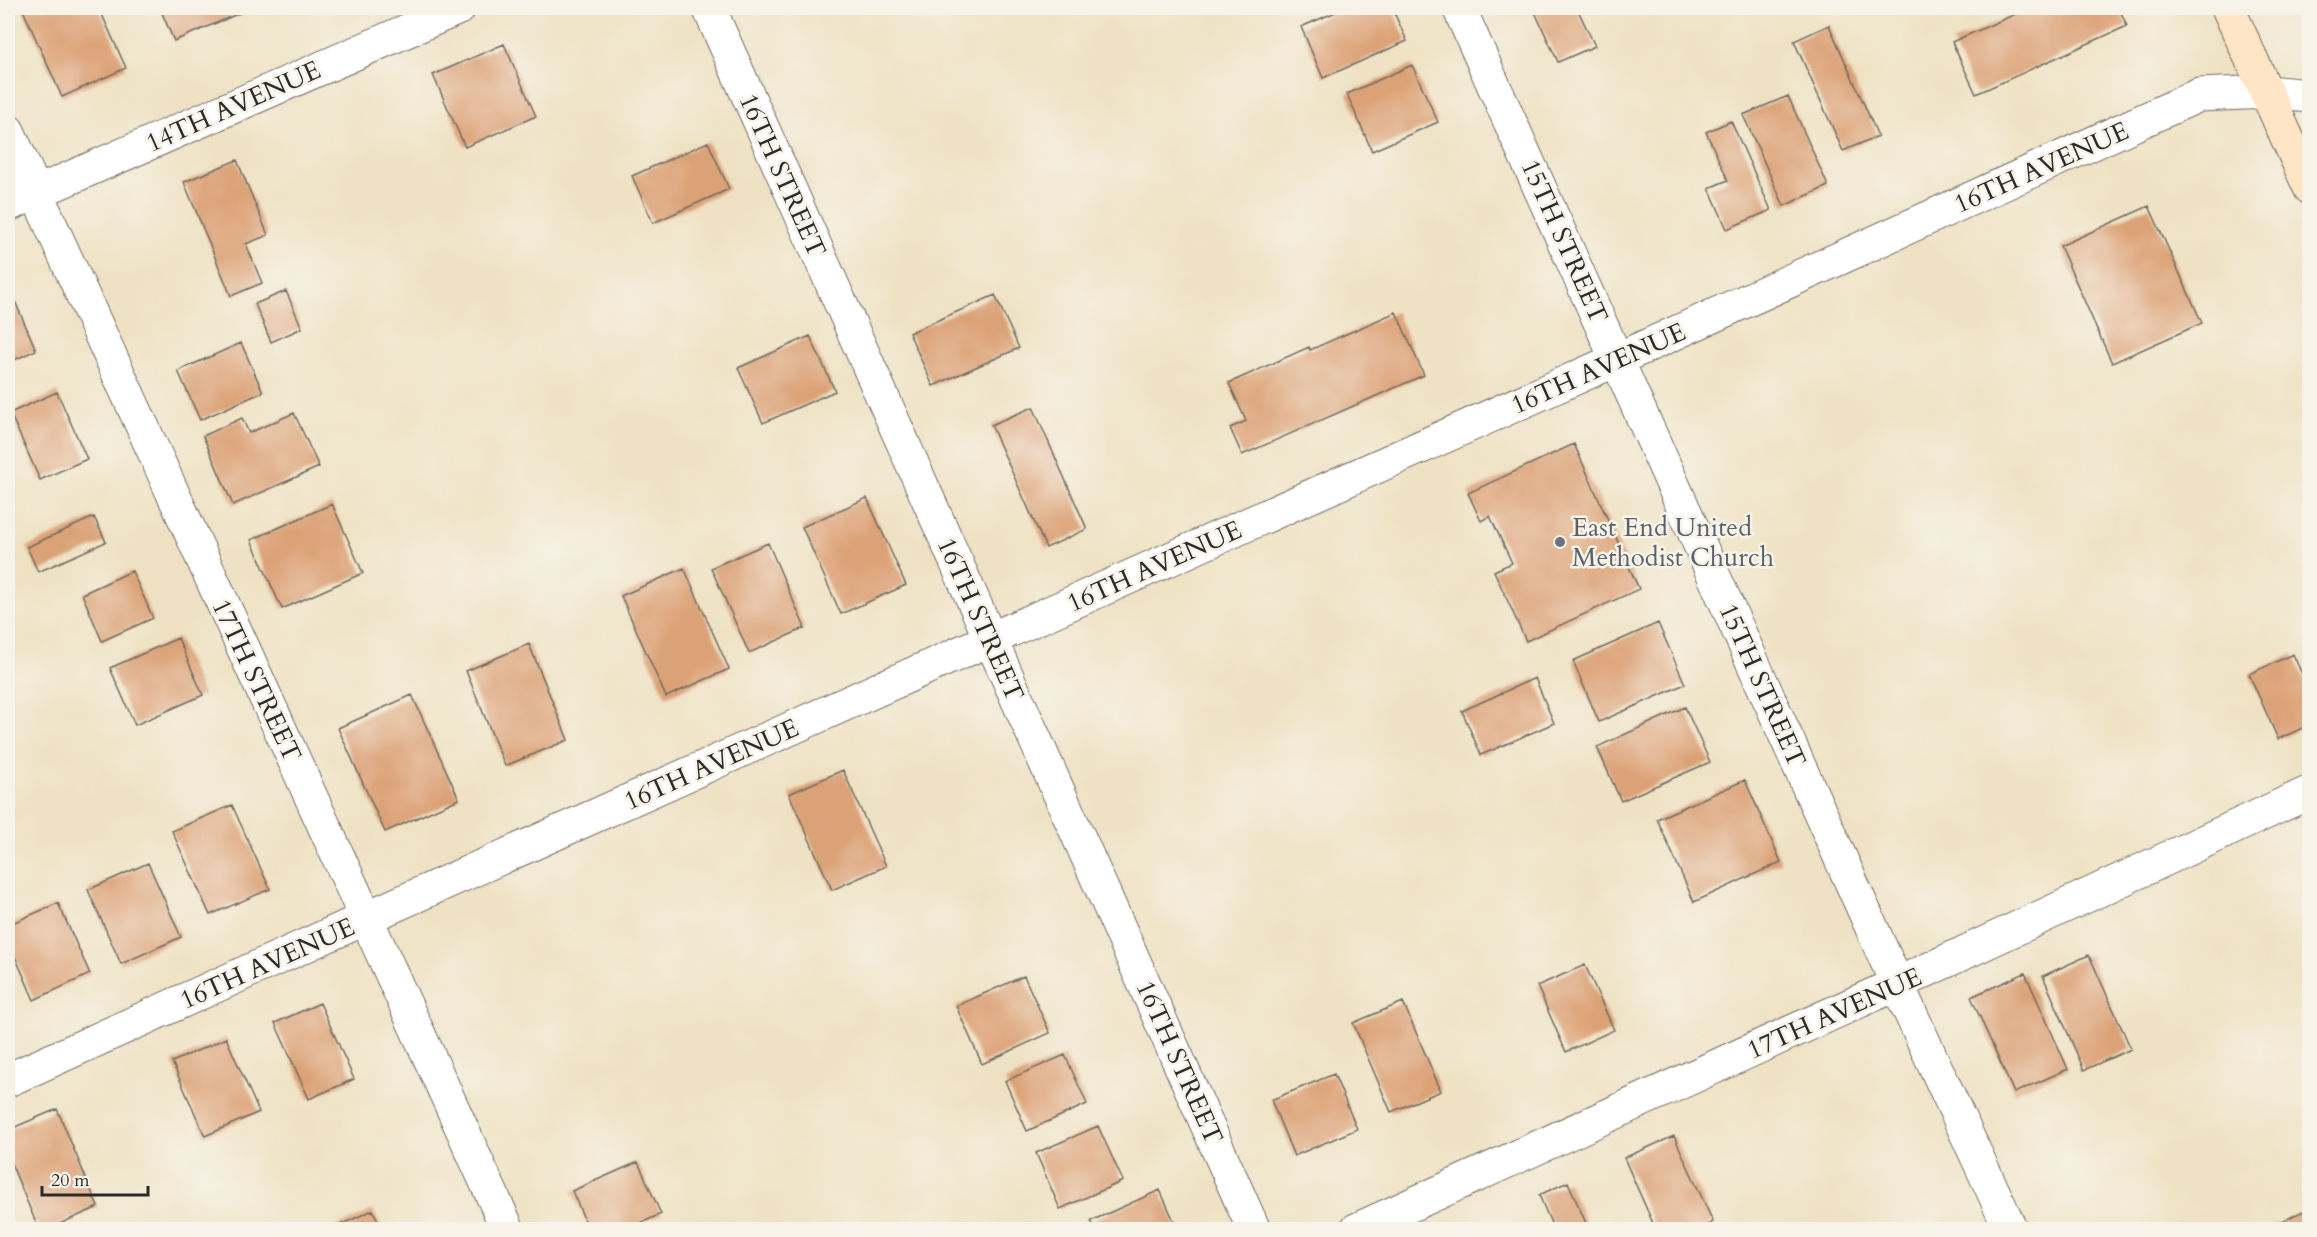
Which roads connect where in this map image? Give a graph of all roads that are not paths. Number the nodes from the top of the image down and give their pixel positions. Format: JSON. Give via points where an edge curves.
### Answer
{"nodes":[{"id":1,"x":459,"y":8,"type":"edge"},
{"id":2,"x":709,"y":8,"type":"edge"},
{"id":3,"x":1459,"y":8,"type":"edge"},
{"id":4,"x":2228,"y":8,"type":"edge"},
{"id":5,"x":2266,"y":92,"type":"junction"},
{"id":6,"x":2310,"y":96,"type":"edge"},
{"id":7,"x":8,"y":130,"type":"edge"},
{"id":8,"x":2310,"y":188,"type":"edge"},
{"id":9,"x":21,"y":199,"type":"edge"},
{"id":10,"x":1618,"y":359,"type":"junction"},
{"id":11,"x":991,"y":639,"type":"junction"},
{"id":12,"x":2310,"y":792,"type":"edge"},
{"id":13,"x":366,"y":918,"type":"junction"},
{"id":14,"x":1897,"y":984,"type":"junction"},
{"id":15,"x":8,"y":1080,"type":"edge"},
{"id":16,"x":508,"y":1230,"type":"edge"},
{"id":17,"x":1254,"y":1230,"type":"edge"},
{"id":18,"x":1356,"y":1230,"type":"edge"},
{"id":19,"x":2011,"y":1230,"type":"edge"}],
"edges":[{"from":1,"to":9,"type":"street","name":"14TH AVENUE"},
{"from":2,"to":11,"type":"street","name":"16TH STREET"},
{"from":3,"to":10,"type":"street","name":"15TH STREET"},
{"from":4,"to":5,"type":"main road"},
{"from":5,"to":6,"type":"street","name":"16TH AVENUE"},
{"from":5,"to":8,"type":"main road"},
{"from":5,"to":10,"type":"street","name":"16TH AVENUE","via":[[2199,95]]},
{"from":7,"to":9,"type":"street","name":"17TH STREET"},
{"from":9,"to":13,"type":"street","name":"17TH STREET"},
{"from":10,"to":11,"type":"street","name":"16TH AVENUE"},
{"from":10,"to":14,"type":"street","name":"15TH STREET"},
{"from":11,"to":13,"type":"street","name":"16TH AVENUE"},
{"from":11,"to":17,"type":"street","name":"16TH STREET"},
{"from":12,"to":14,"type":"street","name":"17TH AVENUE"},
{"from":13,"to":15,"type":"street","name":"16TH AVENUE"},
{"from":13,"to":16,"type":"street","name":"17TH STREET"},
{"from":14,"to":18,"type":"street","name":"17TH AVENUE"},
{"from":14,"to":19,"type":"street","name":"15TH STREET"}]}
